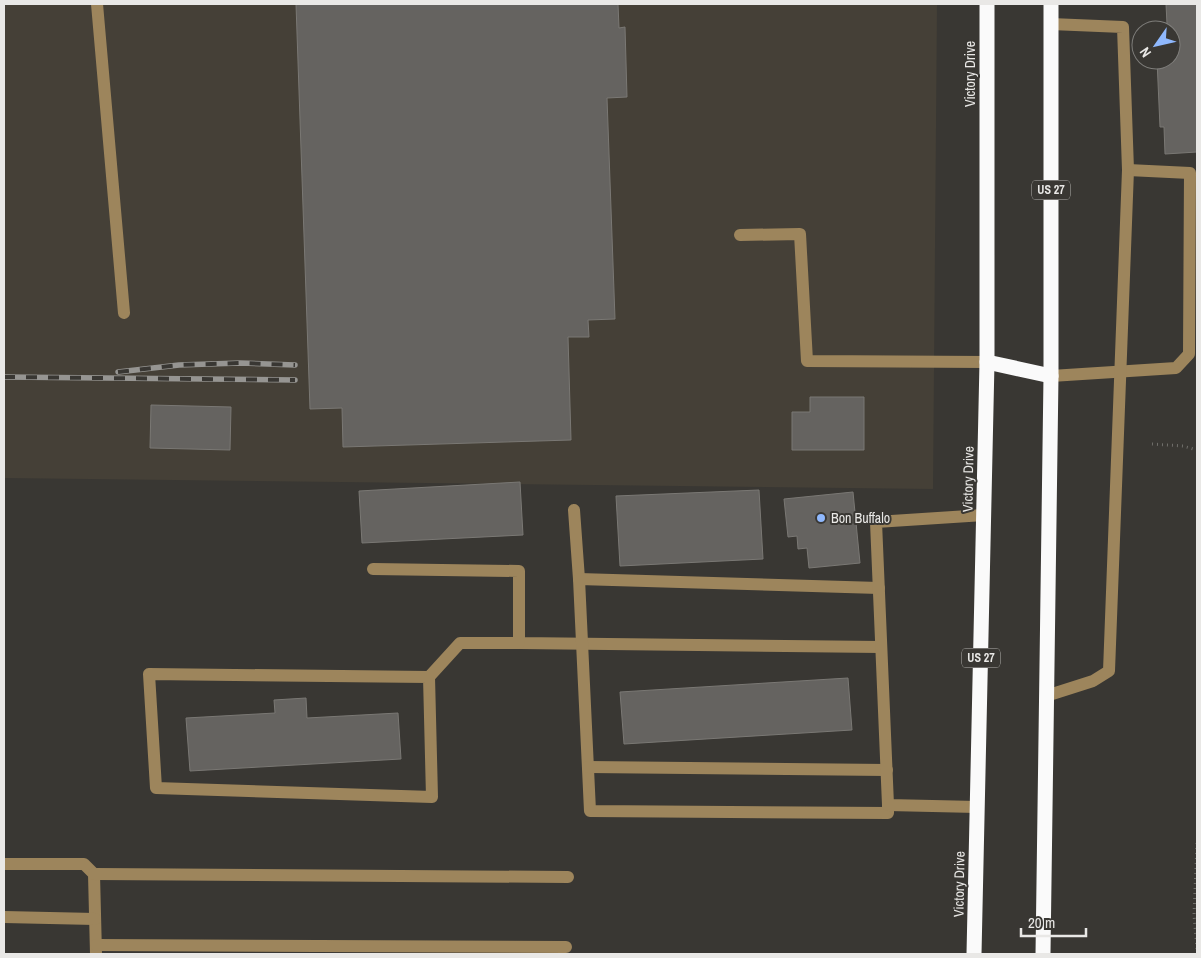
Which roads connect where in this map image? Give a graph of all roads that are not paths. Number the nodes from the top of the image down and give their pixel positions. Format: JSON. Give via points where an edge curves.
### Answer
{"nodes":[{"id":1,"x":97,"y":4,"type":"edge"},
{"id":2,"x":986,"y":4,"type":"edge"},
{"id":3,"x":1051,"y":4,"type":"edge"},
{"id":4,"x":1051,"y":24,"type":"junction"},
{"id":5,"x":1128,"y":170,"type":"junction"},
{"id":6,"x":740,"y":235,"type":"dead end"},
{"id":7,"x":124,"y":313,"type":"dead end"},
{"id":8,"x":987,"y":362,"type":"junction"},
{"id":9,"x":1121,"y":372,"type":"junction"},
{"id":10,"x":1051,"y":376,"type":"junction"},
{"id":11,"x":574,"y":510,"type":"dead end"},
{"id":12,"x":984,"y":515,"type":"junction"},
{"id":13,"x":373,"y":569,"type":"dead end"},
{"id":14,"x":579,"y":579,"type":"junction"},
{"id":15,"x":879,"y":588,"type":"junction"},
{"id":16,"x":519,"y":643,"type":"junction"},
{"id":17,"x":582,"y":644,"type":"junction"},
{"id":18,"x":881,"y":647,"type":"junction"},
{"id":19,"x":429,"y":677,"type":"junction"},
{"id":20,"x":1046,"y":696,"type":"junction"},
{"id":21,"x":588,"y":767,"type":"junction"},
{"id":22,"x":887,"y":770,"type":"junction"},
{"id":23,"x":888,"y":805,"type":"junction"},
{"id":24,"x":977,"y":807,"type":"junction"},
{"id":25,"x":4,"y":864,"type":"edge"},
{"id":26,"x":94,"y":874,"type":"junction"},
{"id":27,"x":568,"y":877,"type":"dead end"},
{"id":28,"x":4,"y":917,"type":"edge"},
{"id":29,"x":95,"y":919,"type":"junction"},
{"id":30,"x":566,"y":947,"type":"dead end"},
{"id":31,"x":96,"y":949,"type":"edge"},
{"id":32,"x":974,"y":954,"type":"edge"},
{"id":33,"x":1043,"y":954,"type":"edge"}],
"edges":[{"from":1,"to":7,"type":"lane"},
{"from":2,"to":8,"type":"highway","name":"Victory Drive","number":"US 27"},
{"from":3,"to":4,"type":"highway","number":"US 27"},
{"from":4,"to":5,"type":"lane","via":[[1123,28]]},
{"from":4,"to":10,"type":"highway","number":"US 27"},
{"from":5,"to":9,"type":"lane"},
{"from":5,"to":9,"type":"lane","via":[[1190,173],[1189,354],[1176,368]]},
{"from":6,"to":8,"type":"lane","via":[[800,234],[807,361]]},
{"from":8,"to":10,"type":"highway"},
{"from":8,"to":12,"type":"highway","name":"Victory Drive","number":"US 27"},
{"from":9,"to":10,"type":"lane"},
{"from":9,"to":20,"type":"lane","via":[[1109,671],[1093,681]]},
{"from":10,"to":20,"type":"highway","number":"US 27"},
{"from":11,"to":14,"type":"lane"},
{"from":12,"to":15,"type":"lane","via":[[876,522]]},
{"from":12,"to":24,"type":"highway","name":"Victory Drive","number":"US 27"},
{"from":13,"to":16,"type":"lane","via":[[519,571]]},
{"from":14,"to":15,"type":"lane"},
{"from":14,"to":17,"type":"lane"},
{"from":15,"to":18,"type":"lane"},
{"from":16,"to":17,"type":"lane"},
{"from":16,"to":19,"type":"lane","via":[[460,643]]},
{"from":17,"to":18,"type":"lane"},
{"from":17,"to":21,"type":"lane"},
{"from":18,"to":22,"type":"lane"},
{"from":19,"to":19,"type":"lane","via":[[149,674],[156,788],[432,797]]},
{"from":20,"to":33,"type":"highway","number":"US 27"},
{"from":21,"to":22,"type":"lane"},
{"from":21,"to":23,"type":"lane","via":[[590,811],[888,814]]},
{"from":22,"to":23,"type":"lane"},
{"from":23,"to":24,"type":"lane"},
{"from":24,"to":32,"type":"highway","name":"Victory Drive","number":"US 27"},
{"from":25,"to":26,"type":"lane","via":[[84,864]]},
{"from":26,"to":27,"type":"lane"},
{"from":26,"to":29,"type":"lane"},
{"from":28,"to":29,"type":"lane"},
{"from":29,"to":31,"type":"lane"},
{"from":30,"to":31,"type":"lane"}]}
